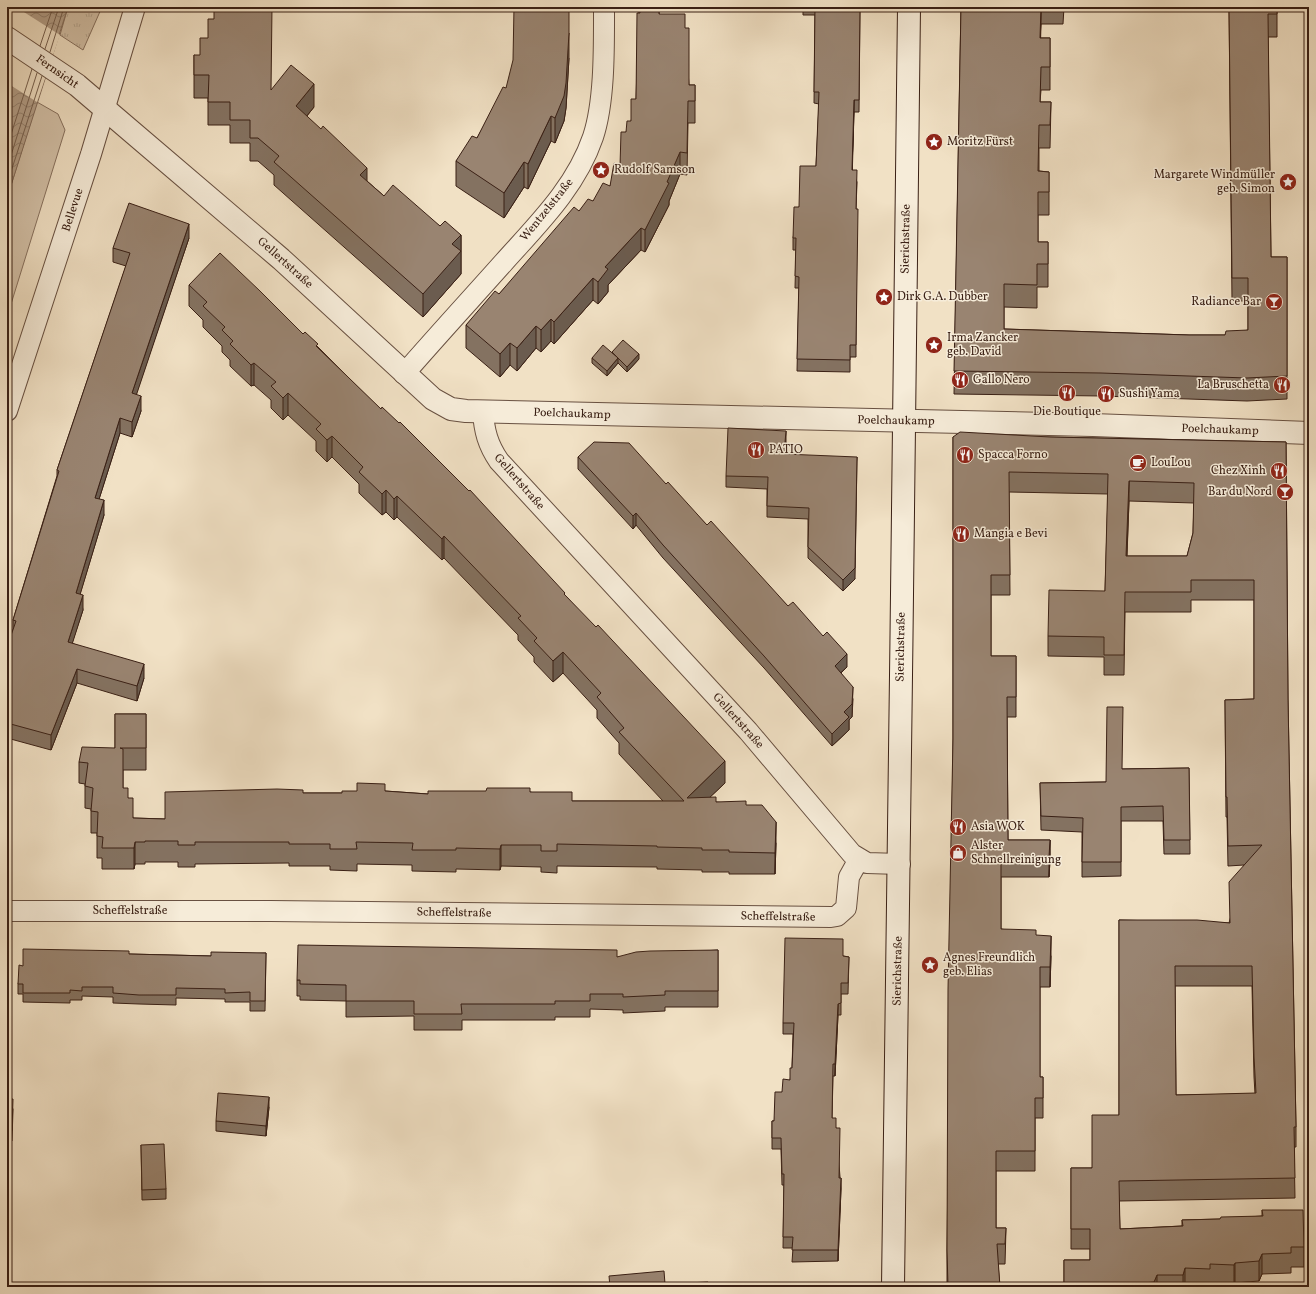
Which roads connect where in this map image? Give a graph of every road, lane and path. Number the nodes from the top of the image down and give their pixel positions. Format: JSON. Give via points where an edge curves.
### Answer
{"nodes":[{"id":1,"x":134,"y":7,"type":"edge"},
{"id":2,"x":604,"y":7,"type":"edge"},
{"id":3,"x":909,"y":7,"type":"edge"},
{"id":4,"x":7,"y":38,"type":"edge"},
{"id":5,"x":104,"y":109,"type":"junction"},
{"id":6,"x":404,"y":374,"type":"junction"},
{"id":7,"x":7,"y":411,"type":"edge"},
{"id":8,"x":483,"y":412,"type":"junction"},
{"id":9,"x":903,"y":421,"type":"junction"},
{"id":10,"x":1309,"y":433,"type":"edge"},
{"id":11,"x":859,"y":859,"type":"junction"},
{"id":12,"x":900,"y":864,"type":"junction"},
{"id":13,"x":7,"y":911,"type":"edge"},
{"id":14,"x":893,"y":1287,"type":"edge"}],
"edges":[{"from":1,"to":5,"type":"street","name":"Bellevue"},
{"from":2,"to":6,"type":"street","name":"Wentzelstraße","via":[[598,116],[593,136],[574,177],[551,209]]},
{"from":3,"to":9,"type":"street","name":"Sierichstraße"},
{"from":4,"to":5,"type":"street","name":"Fernsicht","via":[[72,81]]},
{"from":5,"to":6,"type":"street","name":"Gellertstraße","via":[[276,254]]},
{"from":5,"to":7,"type":"street","name":"Bellevue"},
{"from":6,"to":8,"type":"street","name":"Gellertstraße","via":[[445,407],[458,411]]},
{"from":8,"to":9,"type":"street","name":"Poelchaukamp"},
{"from":8,"to":11,"type":"street","name":"Gellertstraße","via":[[483,425],[488,442],[498,461],[748,731],[852,854]]},
{"from":9,"to":10,"type":"street","name":"Poelchaukamp"},
{"from":9,"to":12,"type":"street","name":"Sierichstraße"},
{"from":11,"to":12,"type":"street","via":[[867,863]]},
{"from":11,"to":13,"type":"street","name":"Scheffelstraße","via":[[849,877],[846,908],[837,916],[831,917]]},
{"from":12,"to":14,"type":"street","name":"Sierichstraße"}]}
